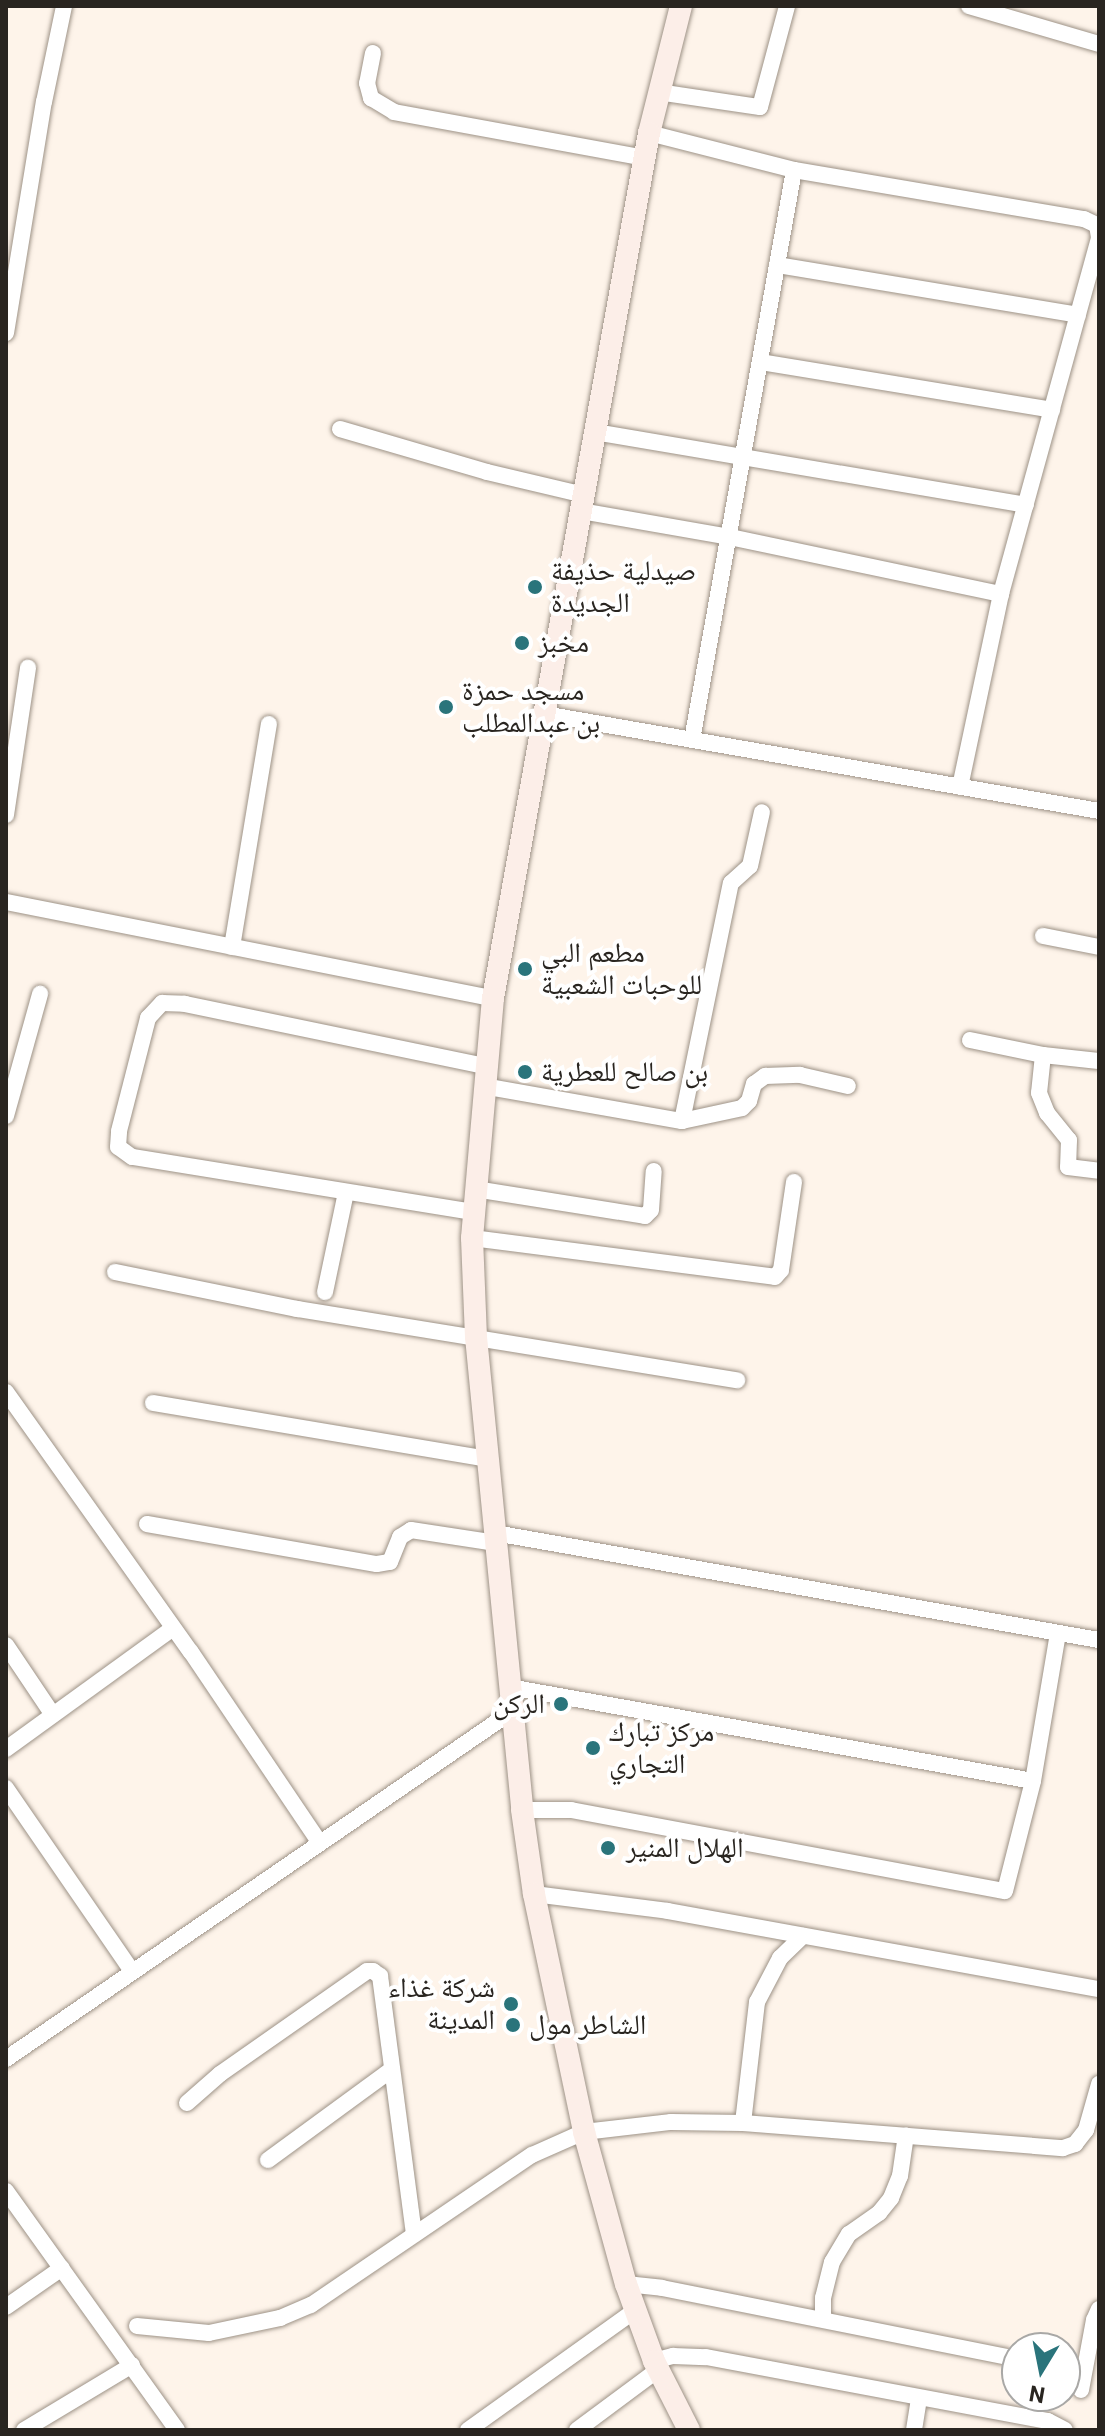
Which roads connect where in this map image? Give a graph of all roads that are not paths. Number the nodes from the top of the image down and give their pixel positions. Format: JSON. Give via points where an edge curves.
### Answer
{"nodes":[{"id":1,"x":64,"y":6,"type":"edge"},
{"id":2,"x":681,"y":6,"type":"edge"},
{"id":3,"x":787,"y":6,"type":"edge"},
{"id":4,"x":969,"y":6,"type":"edge"},
{"id":5,"x":1099,"y":44,"type":"edge"},
{"id":6,"x":373,"y":53,"type":"dead end"},
{"id":7,"x":658,"y":92,"type":"junction"},
{"id":8,"x":649,"y":133,"type":"junction"},
{"id":9,"x":645,"y":158,"type":"junction"},
{"id":10,"x":794,"y":170,"type":"junction"},
{"id":11,"x":777,"y":265,"type":"junction"},
{"id":12,"x":1078,"y":315,"type":"junction"},
{"id":13,"x":6,"y":333,"type":"edge"},
{"id":14,"x":760,"y":362,"type":"junction"},
{"id":15,"x":1052,"y":410,"type":"junction"},
{"id":16,"x":340,"y":429,"type":"dead end"},
{"id":17,"x":595,"y":432,"type":"junction"},
{"id":18,"x":744,"y":455,"type":"junction"},
{"id":19,"x":582,"y":503,"type":"junction"},
{"id":20,"x":1026,"y":505,"type":"junction"},
{"id":21,"x":730,"y":537,"type":"junction"},
{"id":22,"x":1001,"y":594,"type":"junction"},
{"id":23,"x":28,"y":668,"type":"dead end"},
{"id":24,"x":544,"y":714,"type":"junction"},
{"id":25,"x":12,"y":724,"type":"edge"},
{"id":26,"x":269,"y":724,"type":"dead end"},
{"id":27,"x":692,"y":740,"type":"junction"},
{"id":28,"x":960,"y":787,"type":"junction"},
{"id":29,"x":1099,"y":811,"type":"edge"},
{"id":30,"x":762,"y":812,"type":"dead end"},
{"id":31,"x":6,"y":815,"type":"edge"},
{"id":32,"x":6,"y":902,"type":"edge"},
{"id":33,"x":1043,"y":936,"type":"dead end"},
{"id":34,"x":232,"y":947,"type":"junction"},
{"id":35,"x":1099,"y":947,"type":"edge"},
{"id":36,"x":40,"y":994,"type":"dead end"},
{"id":37,"x":493,"y":998,"type":"junction"},
{"id":38,"x":970,"y":1040,"type":"dead end"},
{"id":39,"x":1043,"y":1055,"type":"junction"},
{"id":40,"x":1099,"y":1061,"type":"edge"},
{"id":41,"x":484,"y":1076,"type":"junction"},
{"id":42,"x":848,"y":1086,"type":"dead end"},
{"id":43,"x":6,"y":1116,"type":"edge"},
{"id":44,"x":682,"y":1121,"type":"junction"},
{"id":45,"x":654,"y":1171,"type":"dead end"},
{"id":46,"x":1099,"y":1171,"type":"edge"},
{"id":47,"x":794,"y":1182,"type":"dead end"},
{"id":48,"x":475,"y":1189,"type":"junction"},
{"id":49,"x":346,"y":1192,"type":"junction"},
{"id":50,"x":473,"y":1212,"type":"junction"},
{"id":51,"x":472,"y":1238,"type":"junction"},
{"id":52,"x":115,"y":1272,"type":"dead end"},
{"id":53,"x":325,"y":1292,"type":"dead end"},
{"id":54,"x":476,"y":1337,"type":"junction"},
{"id":55,"x":737,"y":1380,"type":"dead end"},
{"id":56,"x":6,"y":1392,"type":"edge"},
{"id":57,"x":153,"y":1403,"type":"dead end"},
{"id":58,"x":488,"y":1459,"type":"junction"},
{"id":59,"x":147,"y":1524,"type":"dead end"},
{"id":60,"x":496,"y":1538,"type":"junction"},
{"id":61,"x":173,"y":1628,"type":"junction"},
{"id":62,"x":1058,"y":1633,"type":"junction"},
{"id":63,"x":1099,"y":1640,"type":"edge"},
{"id":64,"x":6,"y":1645,"type":"edge"},
{"id":65,"x":509,"y":1687,"type":"junction"},
{"id":66,"x":511,"y":1712,"type":"junction"},
{"id":67,"x":53,"y":1715,"type":"junction"},
{"id":68,"x":6,"y":1749,"type":"edge"},
{"id":69,"x":1033,"y":1781,"type":"junction"},
{"id":70,"x":6,"y":1788,"type":"edge"},
{"id":71,"x":522,"y":1810,"type":"junction"},
{"id":72,"x":320,"y":1843,"type":"junction"},
{"id":73,"x":534,"y":1894,"type":"junction"},
{"id":74,"x":803,"y":1936,"type":"junction"},
{"id":75,"x":132,"y":1971,"type":"junction"},
{"id":76,"x":1099,"y":1989,"type":"edge"},
{"id":77,"x":6,"y":2059,"type":"edge"},
{"id":78,"x":391,"y":2070,"type":"junction"},
{"id":79,"x":1099,"y":2084,"type":"edge"},
{"id":80,"x":187,"y":2103,"type":"dead end"},
{"id":81,"x":743,"y":2123,"type":"junction"},
{"id":82,"x":584,"y":2132,"type":"junction"},
{"id":83,"x":906,"y":2135,"type":"junction"},
{"id":84,"x":268,"y":2160,"type":"dead end"},
{"id":85,"x":8,"y":2200,"type":"edge"},
{"id":86,"x":414,"y":2234,"type":"junction"},
{"id":87,"x":62,"y":2268,"type":"junction"},
{"id":88,"x":626,"y":2284,"type":"junction"},
{"id":89,"x":6,"y":2307,"type":"edge"},
{"id":90,"x":1099,"y":2309,"type":"edge"},
{"id":91,"x":634,"y":2311,"type":"junction"},
{"id":92,"x":823,"y":2319,"type":"junction"},
{"id":93,"x":137,"y":2326,"type":"dead end"},
{"id":94,"x":1001,"y":2356,"type":"edge"},
{"id":95,"x":132,"y":2365,"type":"junction"},
{"id":96,"x":656,"y":2365,"type":"junction"},
{"id":97,"x":1081,"y":2390,"type":"dead end"},
{"id":98,"x":919,"y":2398,"type":"junction"},
{"id":99,"x":1033,"y":2424,"type":"edge"},
{"id":100,"x":24,"y":2430,"type":"edge"},
{"id":101,"x":177,"y":2430,"type":"edge"},
{"id":102,"x":468,"y":2430,"type":"edge"},
{"id":103,"x":577,"y":2430,"type":"edge"},
{"id":104,"x":689,"y":2430,"type":"edge"},
{"id":105,"x":914,"y":2430,"type":"edge"},
{"id":106,"x":1065,"y":2430,"type":"edge"}],
"edges":[{"from":1,"to":13,"type":"street"},
{"from":2,"to":7,"type":"main road"},
{"from":3,"to":7,"type":"street","via":[[760,107]]},
{"from":4,"to":5,"type":"street"},
{"from":6,"to":9,"type":"street","via":[[367,83],[371,98],[394,112]]},
{"from":7,"to":8,"type":"main road"},
{"from":8,"to":9,"type":"main road"},
{"from":8,"to":10,"type":"street"},
{"from":9,"to":17,"type":"main road"},
{"from":10,"to":11,"type":"street"},
{"from":10,"to":12,"type":"street","via":[[1097,225],[1099,238]]},
{"from":11,"to":12,"type":"street"},
{"from":11,"to":14,"type":"street"},
{"from":12,"to":15,"type":"street"},
{"from":14,"to":15,"type":"street"},
{"from":14,"to":18,"type":"street"},
{"from":15,"to":20,"type":"street"},
{"from":16,"to":19,"type":"street"},
{"from":17,"to":18,"type":"street"},
{"from":17,"to":19,"type":"main road"},
{"from":18,"to":20,"type":"street"},
{"from":18,"to":21,"type":"street"},
{"from":19,"to":21,"type":"street"},
{"from":19,"to":24,"type":"main road"},
{"from":20,"to":22,"type":"street"},
{"from":21,"to":22,"type":"street"},
{"from":21,"to":27,"type":"street"},
{"from":22,"to":28,"type":"street"},
{"from":23,"to":25,"type":"street"},
{"from":24,"to":27,"type":"street"},
{"from":24,"to":37,"type":"main road"},
{"from":25,"to":31,"type":"street"},
{"from":26,"to":34,"type":"street"},
{"from":27,"to":28,"type":"street"},
{"from":28,"to":29,"type":"street"},
{"from":30,"to":44,"type":"street","via":[[750,866],[731,883]]},
{"from":32,"to":34,"type":"street"},
{"from":33,"to":35,"type":"street"},
{"from":34,"to":37,"type":"street"},
{"from":36,"to":43,"type":"street"},
{"from":37,"to":41,"type":"main road"},
{"from":38,"to":39,"type":"street"},
{"from":39,"to":40,"type":"street"},
{"from":39,"to":46,"type":"street","via":[[1039,1093],[1047,1113],[1069,1140],[1068,1167]]},
{"from":41,"to":44,"type":"street"},
{"from":41,"to":48,"type":"main road"},
{"from":41,"to":49,"type":"street","via":[[185,1004],[162,1003],[148,1018],[118,1147],[132,1157]]},
{"from":42,"to":44,"type":"street","via":[[800,1075],[765,1076],[754,1084],[742,1108]]},
{"from":45,"to":48,"type":"street","via":[[651,1210],[645,1216]]},
{"from":47,"to":51,"type":"street","via":[[781,1270],[775,1277]]},
{"from":48,"to":50,"type":"main road"},
{"from":49,"to":50,"type":"street"},
{"from":49,"to":53,"type":"street"},
{"from":50,"to":51,"type":"main road"},
{"from":51,"to":54,"type":"main road"},
{"from":52,"to":54,"type":"street","via":[[297,1309]]},
{"from":54,"to":55,"type":"street"},
{"from":54,"to":58,"type":"main road"},
{"from":56,"to":61,"type":"street"},
{"from":57,"to":58,"type":"street"},
{"from":58,"to":60,"type":"main road"},
{"from":59,"to":60,"type":"street","via":[[377,1564],[390,1562],[400,1537],[411,1530]]},
{"from":60,"to":62,"type":"street"},
{"from":60,"to":65,"type":"main road"},
{"from":61,"to":67,"type":"street"},
{"from":61,"to":72,"type":"street"},
{"from":62,"to":63,"type":"street"},
{"from":62,"to":69,"type":"street"},
{"from":64,"to":67,"type":"street"},
{"from":65,"to":66,"type":"main road"},
{"from":65,"to":69,"type":"street"},
{"from":66,"to":71,"type":"main road"},
{"from":66,"to":72,"type":"street"},
{"from":67,"to":68,"type":"street"},
{"from":69,"to":71,"type":"street","via":[[1005,1891],[571,1810]]},
{"from":70,"to":75,"type":"street"},
{"from":71,"to":73,"type":"main road"},
{"from":72,"to":75,"type":"street"},
{"from":73,"to":74,"type":"street"},
{"from":73,"to":82,"type":"main road"},
{"from":74,"to":76,"type":"street"},
{"from":74,"to":81,"type":"street","via":[[780,1958],[757,2002]]},
{"from":75,"to":77,"type":"street"},
{"from":78,"to":80,"type":"street","via":[[380,1976],[370,1970],[220,2074]]},
{"from":78,"to":84,"type":"street"},
{"from":78,"to":86,"type":"street"},
{"from":79,"to":83,"type":"street","via":[[1086,2130],[1070,2147]]},
{"from":81,"to":82,"type":"street","via":[[671,2122]]},
{"from":81,"to":83,"type":"street"},
{"from":82,"to":86,"type":"street","via":[[532,2155]]},
{"from":82,"to":88,"type":"main road"},
{"from":83,"to":92,"type":"street","via":[[900,2176],[887,2206],[849,2234],[836,2254],[826,2282]]},
{"from":85,"to":87,"type":"street"},
{"from":86,"to":93,"type":"street","via":[[311,2305],[280,2318],[209,2333]]},
{"from":87,"to":89,"type":"street"},
{"from":87,"to":95,"type":"street"},
{"from":88,"to":91,"type":"main road"},
{"from":88,"to":92,"type":"street"},
{"from":90,"to":97,"type":"street"},
{"from":91,"to":96,"type":"main road"},
{"from":91,"to":102,"type":"street"},
{"from":92,"to":94,"type":"street"},
{"from":95,"to":100,"type":"street"},
{"from":95,"to":101,"type":"street"},
{"from":96,"to":98,"type":"street","via":[[673,2356],[706,2357]]},
{"from":96,"to":103,"type":"street"},
{"from":96,"to":104,"type":"main road"},
{"from":98,"to":99,"type":"street"},
{"from":98,"to":105,"type":"street"},
{"from":99,"to":106,"type":"street"}]}
